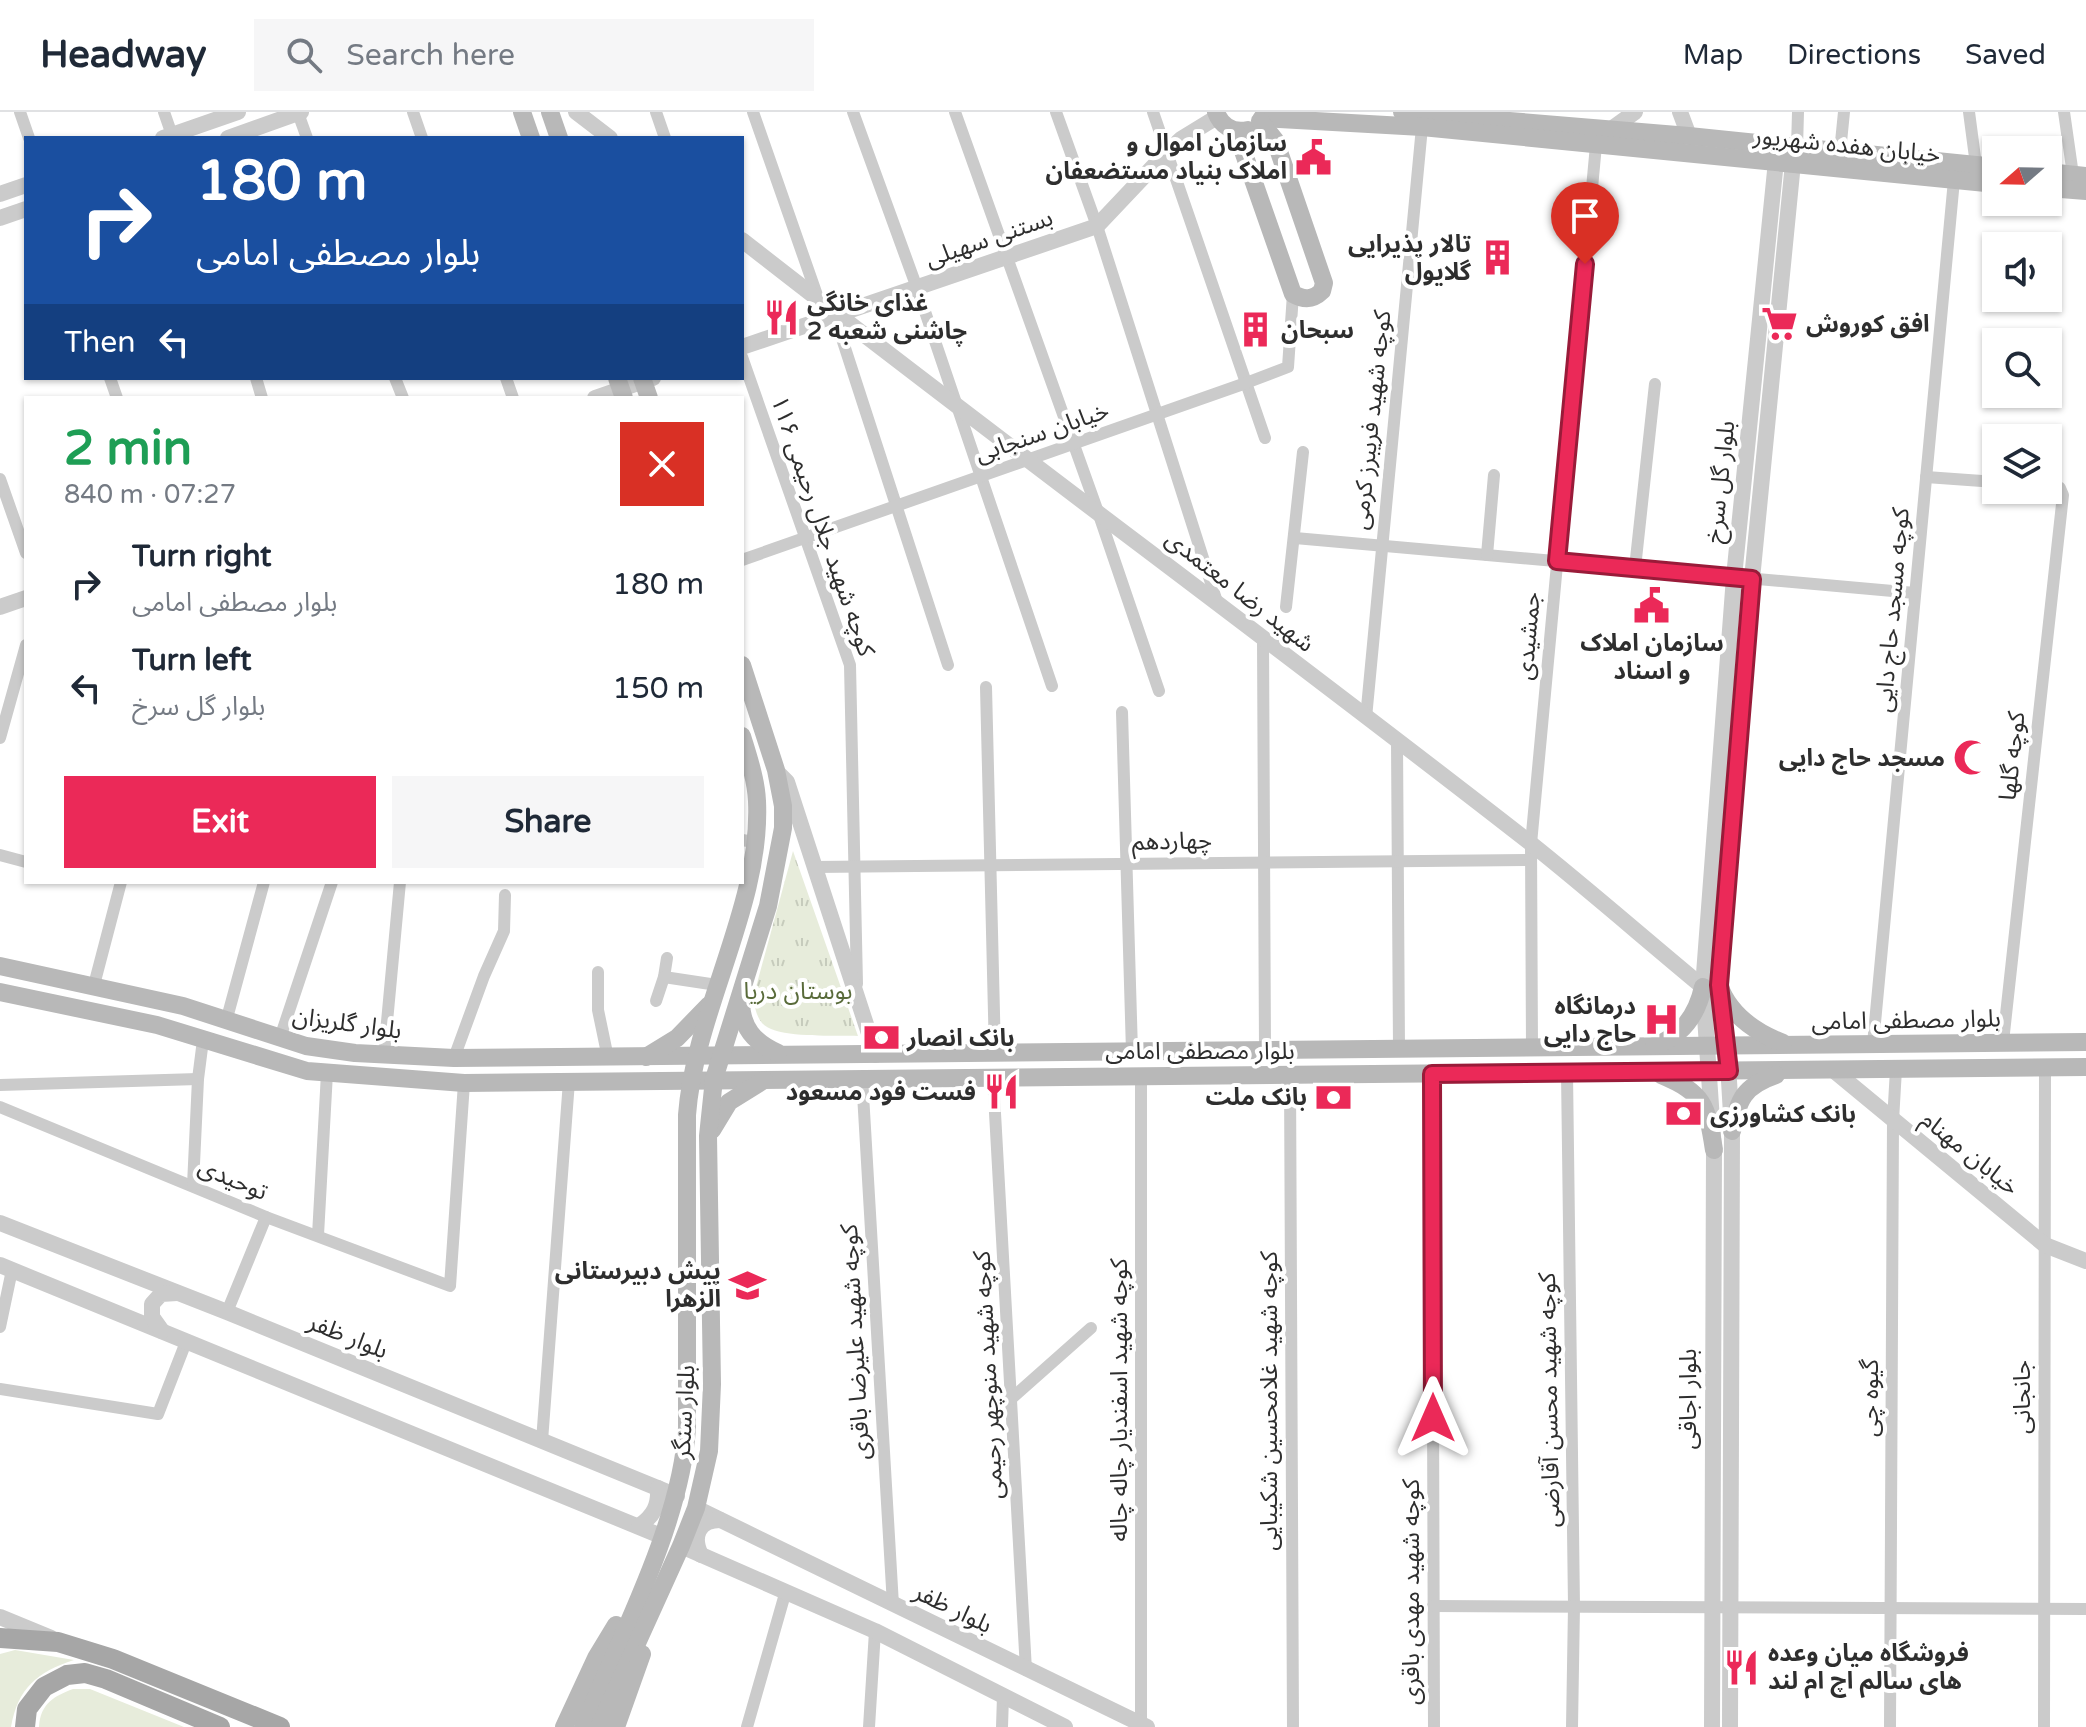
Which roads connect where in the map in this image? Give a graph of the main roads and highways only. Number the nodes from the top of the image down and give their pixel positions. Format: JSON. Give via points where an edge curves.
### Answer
{"nodes":[{"id":1,"x":522,"y":112,"type":"edge"},
{"id":2,"x":550,"y":112,"type":"edge"},
{"id":3,"x":1402,"y":112,"type":"edge"},
{"id":4,"x":1216,"y":114,"type":"edge"},
{"id":5,"x":1444,"y":114,"type":"edge"},
{"id":6,"x":1262,"y":117,"type":"edge"},
{"id":7,"x":1236,"y":131,"type":"junction"},
{"id":8,"x":530,"y":136,"type":"edge"},
{"id":9,"x":558,"y":136,"type":"edge"},
{"id":10,"x":1789,"y":157,"type":"junction"},
{"id":11,"x":1982,"y":166,"type":"edge"},
{"id":12,"x":1982,"y":183,"type":"edge"},
{"id":13,"x":2062,"y":189,"type":"edge"},
{"id":14,"x":2086,"y":191,"type":"edge"},
{"id":15,"x":744,"y":671,"type":"edge"},
{"id":16,"x":744,"y":751,"type":"edge"},
{"id":17,"x":748,"y":781,"type":"edge"},
{"id":18,"x":748,"y":841,"type":"edge"},
{"id":19,"x":744,"y":862,"type":"edge"},
{"id":20,"x":740,"y":884,"type":"edge"},
{"id":21,"x":0,"y":966,"type":"edge"},
{"id":22,"x":0,"y":992,"type":"edge"},
{"id":23,"x":715,"y":992,"type":"junction"},
{"id":24,"x":742,"y":993,"type":"junction"},
{"id":25,"x":2086,"y":1042,"type":"edge"},
{"id":26,"x":1789,"y":1045,"type":"junction"},
{"id":27,"x":1648,"y":1048,"type":"junction"},
{"id":28,"x":721,"y":1056,"type":"junction"},
{"id":29,"x":785,"y":1056,"type":"junction"},
{"id":30,"x":696,"y":1057,"type":"junction"},
{"id":31,"x":645,"y":1058,"type":"junction"},
{"id":32,"x":2086,"y":1067,"type":"edge"},
{"id":33,"x":1791,"y":1070,"type":"junction"},
{"id":34,"x":1651,"y":1071,"type":"junction"},
{"id":35,"x":768,"y":1078,"type":"junction"},
{"id":36,"x":714,"y":1079,"type":"junction"},
{"id":37,"x":660,"y":1080,"type":"junction"},
{"id":38,"x":690,"y":1080,"type":"junction"},
{"id":39,"x":687,"y":1115,"type":"junction"},
{"id":40,"x":1732,"y":1131,"type":"road end"},
{"id":41,"x":708,"y":1136,"type":"junction"},
{"id":42,"x":1714,"y":1150,"type":"road end"},
{"id":43,"x":647,"y":1575,"type":"junction"},
{"id":44,"x":665,"y":1582,"type":"junction"},
{"id":45,"x":0,"y":1638,"type":"edge"},
{"id":46,"x":25,"y":1727,"type":"edge"},
{"id":47,"x":220,"y":1727,"type":"edge"},
{"id":48,"x":280,"y":1727,"type":"edge"},
{"id":49,"x":564,"y":1727,"type":"edge"},
{"id":50,"x":583,"y":1727,"type":"edge"},
{"id":51,"x":599,"y":1727,"type":"edge"},
{"id":52,"x":616,"y":1727,"type":"edge"}],
"edges":[{"from":1,"to":8,"type":"main road"},
{"from":2,"to":9,"type":"main road"},
{"from":3,"to":5,"type":"main road","name":"خیابان هفده شهریور"},
{"from":4,"to":7,"type":"main road"},
{"from":5,"to":10,"type":"main road","name":"خیابان هفده شهریور","via":[[1689,136]]},
{"from":6,"to":7,"type":"main road","via":[[1247,130]]},
{"from":6,"to":7,"type":"main road","via":[[1275,140],[1324,283],[1313,298],[1293,294]]},
{"from":6,"to":10,"type":"main road","name":"خیابان هفده شهریور"},
{"from":10,"to":11,"type":"main road","name":"خیابان هفده شهریور","via":[[1840,152]]},
{"from":10,"to":12,"type":"main road","name":"خیابان هفده شهریور"},
{"from":13,"to":14,"type":"main road"},
{"from":15,"to":24,"type":"main road","name":"بلوار سنگر","via":[[783,806],[780,854]]},
{"from":16,"to":17,"type":"main road","name":"بلوار سنگر"},
{"from":17,"to":18,"type":"main road","name":"بلوار سنگر","via":[[757,799]]},
{"from":18,"to":19,"type":"main road","name":"بلوار سنگر"},
{"from":20,"to":23,"type":"main road","name":"بلوار سنگر"},
{"from":21,"to":31,"type":"main road","name":"بلوار گلریزان","via":[[227,1018],[306,1046],[454,1058]]},
{"from":22,"to":37,"type":"main road","name":"بلوار گلریزان","via":[[157,1025],[307,1071],[464,1083]]},
{"from":23,"to":30,"type":"main road","name":"بلوار سنگر"},
{"from":23,"to":31,"type":"main road","via":[[677,1038]]},
{"from":24,"to":28,"type":"main road","name":"بلوار سنگر"},
{"from":24,"to":29,"type":"main road","via":[[741,1008],[751,1036]]},
{"from":25,"to":26,"type":"main road","name":"بلوار مصطفی امامی"},
{"from":26,"to":27,"type":"main road","name":"بلوار مصطفی امامی"},
{"from":26,"to":27,"type":"main road","via":[[1744,1021],[1711,986],[1686,1025]]},
{"from":27,"to":29,"type":"main road","name":"بلوار مصطفی امامی"},
{"from":28,"to":29,"type":"main road","name":"بلوار مصطفی امامی"},
{"from":28,"to":30,"type":"main road","name":"بلوار مصطفی امامی"},
{"from":28,"to":36,"type":"main road","name":"بلوار سنگر"},
{"from":30,"to":31,"type":"main road","name":"بلوار گلریزان"},
{"from":30,"to":38,"type":"main road","name":"بلوار سنگر"},
{"from":32,"to":33,"type":"main road","name":"بلوار مصطفی امامی"},
{"from":33,"to":34,"type":"main road","name":"بلوار مصطفی امامی"},
{"from":33,"to":40,"type":"main road","via":[[1757,1083],[1745,1094]]},
{"from":34,"to":35,"type":"main road","name":"بلوار مصطفی امامی"},
{"from":34,"to":42,"type":"main road","via":[[1696,1095],[1709,1117]]},
{"from":35,"to":36,"type":"main road","name":"بلوار مصطفی امامی"},
{"from":35,"to":41,"type":"main road","via":[[729,1102]]},
{"from":36,"to":38,"type":"main road","name":"بلوار مصطفی امامی"},
{"from":36,"to":41,"type":"main road","name":"بلوار سنگر"},
{"from":37,"to":38,"type":"main road","name":"بلوار گلریزان"},
{"from":37,"to":39,"type":"main road"},
{"from":38,"to":39,"type":"main road","name":"بلوار سنگر"},
{"from":39,"to":43,"type":"main road","name":"بلوار سنگر","via":[[684,1463]]},
{"from":41,"to":44,"type":"main road","name":"بلوار سنگر","via":[[711,1430],[696,1508]]},
{"from":43,"to":49,"type":"main road","via":[[596,1658]]},
{"from":43,"to":50,"type":"main road","name":"بلوار سنگر"},
{"from":44,"to":51,"type":"main road","name":"بلوار سنگر"},
{"from":44,"to":52,"type":"main road"},
{"from":45,"to":48,"type":"main road","via":[[58,1642],[113,1659]]},
{"from":46,"to":47,"type":"main road","via":[[27,1709],[44,1687],[85,1673]]}]}
